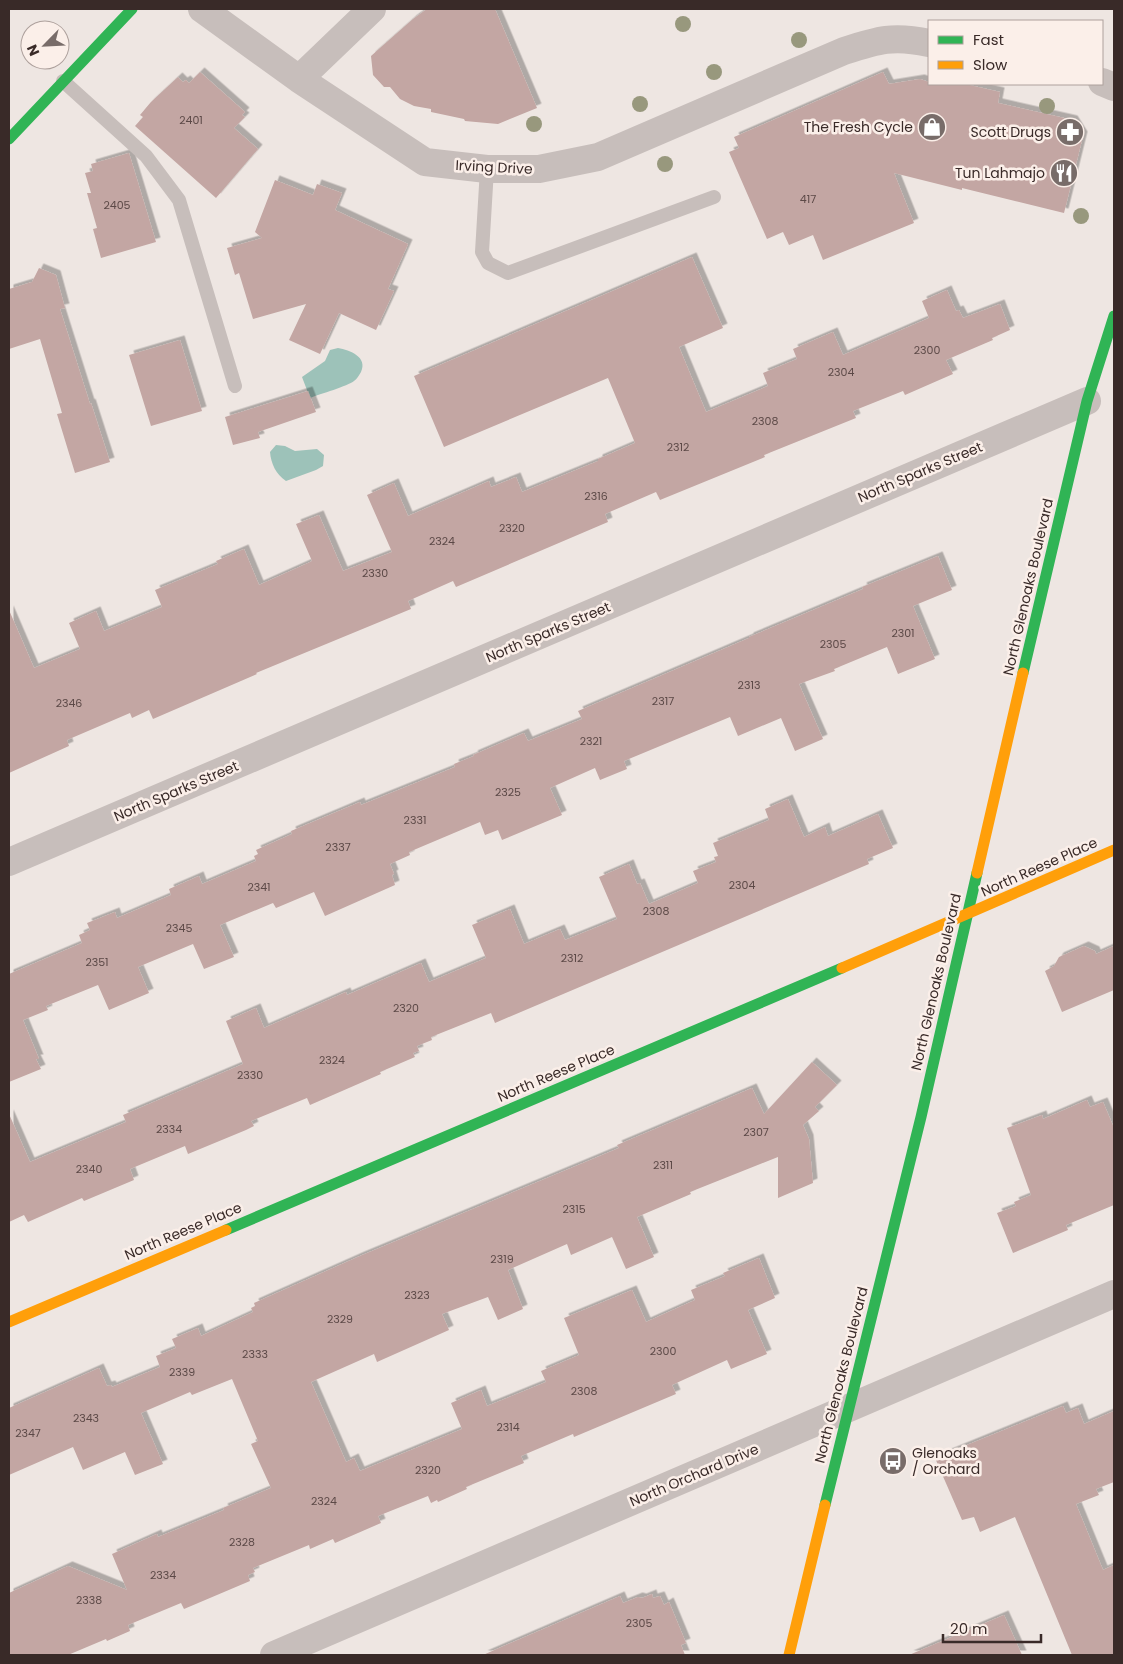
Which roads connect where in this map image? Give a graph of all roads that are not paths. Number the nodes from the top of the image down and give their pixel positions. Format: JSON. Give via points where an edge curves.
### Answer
{"nodes":[{"id":1,"x":132,"y":9,"type":"edge"},
{"id":2,"x":202,"y":9,"type":"edge"},
{"id":3,"x":372,"y":9,"type":"edge"},
{"id":4,"x":928,"y":43,"type":"edge"},
{"id":5,"x":299,"y":79,"type":"junction"},
{"id":6,"x":64,"y":81,"type":"junction"},
{"id":7,"x":9,"y":139,"type":"edge"},
{"id":8,"x":487,"y":169,"type":"junction"},
{"id":9,"x":714,"y":197,"type":"dead end"},
{"id":10,"x":1113,"y":322,"type":"edge"},
{"id":11,"x":235,"y":386,"type":"dead end"},
{"id":12,"x":1087,"y":401,"type":"junction"},
{"id":13,"x":1114,"y":850,"type":"edge"},
{"id":14,"x":9,"y":862,"type":"edge"},
{"id":15,"x":967,"y":915,"type":"junction"},
{"id":16,"x":1114,"y":1294,"type":"edge"},
{"id":17,"x":9,"y":1322,"type":"edge"},
{"id":18,"x":848,"y":1409,"type":"junction"},
{"id":19,"x":274,"y":1655,"type":"edge"},
{"id":20,"x":789,"y":1655,"type":"edge"}],
"edges":[{"from":1,"to":6,"type":"street"},
{"from":2,"to":5,"type":"street","name":"Irving Drive"},
{"from":3,"to":5,"type":"street"},
{"from":4,"to":8,"type":"street","name":"Irving Drive","via":[[885,38],[844,50],[598,158],[539,169]]},
{"from":5,"to":8,"type":"street","name":"Irving Drive","via":[[425,162]]},
{"from":6,"to":7,"type":"street"},
{"from":6,"to":11,"type":"lane","via":[[146,156],[179,200]]},
{"from":8,"to":9,"type":"lane","via":[[482,252],[488,263],[508,273]]},
{"from":10,"to":12,"type":"street","name":"North Glenoaks Boulevard"},
{"from":12,"to":14,"type":"street","name":"North Sparks Street"},
{"from":12,"to":15,"type":"street","name":"North Glenoaks Boulevard"},
{"from":13,"to":15,"type":"street","name":"North Reese Place"},
{"from":15,"to":17,"type":"street","name":"North Reese Place"},
{"from":15,"to":18,"type":"street","name":"North Glenoaks Boulevard","via":[[921,1117]]},
{"from":16,"to":18,"type":"street","name":"North Orchard Drive"},
{"from":18,"to":19,"type":"street","name":"North Orchard Drive"},
{"from":18,"to":20,"type":"street","name":"North Glenoaks Boulevard"}]}
